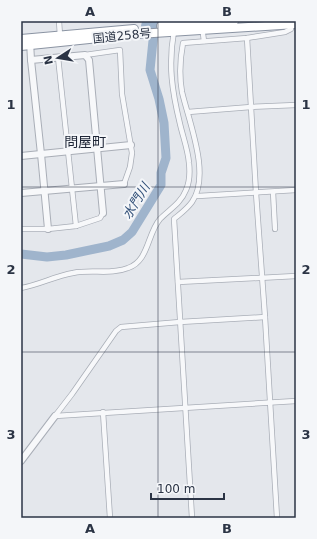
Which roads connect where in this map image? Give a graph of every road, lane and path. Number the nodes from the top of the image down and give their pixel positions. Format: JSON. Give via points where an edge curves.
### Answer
{"nodes":[{"id":1,"x":59,"y":21,"type":"edge"},
{"id":2,"x":234,"y":21,"type":"edge"},
{"id":3,"x":293,"y":24,"type":"edge"},
{"id":4,"x":174,"y":27,"type":"edge"},
{"id":5,"x":137,"y":31,"type":"junction"},
{"id":6,"x":203,"y":34,"type":"dead end"},
{"id":7,"x":60,"y":36,"type":"junction"},
{"id":8,"x":247,"y":38,"type":"junction"},
{"id":9,"x":21,"y":39,"type":"edge"},
{"id":10,"x":204,"y":41,"type":"junction"},
{"id":11,"x":30,"y":42,"type":"junction"},
{"id":12,"x":21,"y":46,"type":"edge"},
{"id":13,"x":85,"y":55,"type":"junction"},
{"id":14,"x":58,"y":57,"type":"junction"},
{"id":15,"x":31,"y":60,"type":"junction"},
{"id":16,"x":296,"y":105,"type":"edge"},
{"id":17,"x":251,"y":107,"type":"junction"},
{"id":18,"x":188,"y":112,"type":"junction"},
{"id":19,"x":131,"y":145,"type":"junction"},
{"id":20,"x":97,"y":148,"type":"junction"},
{"id":21,"x":68,"y":151,"type":"junction"},
{"id":22,"x":41,"y":154,"type":"junction"},
{"id":23,"x":21,"y":156,"type":"edge"},
{"id":24,"x":124,"y":184,"type":"joint"},
{"id":25,"x":100,"y":186,"type":"junction"},
{"id":26,"x":71,"y":188,"type":"junction"},
{"id":27,"x":296,"y":190,"type":"edge"},
{"id":28,"x":44,"y":191,"type":"junction"},
{"id":29,"x":273,"y":192,"type":"junction"},
{"id":30,"x":21,"y":193,"type":"edge"},
{"id":31,"x":256,"y":193,"type":"junction"},
{"id":32,"x":196,"y":195,"type":"junction"},
{"id":33,"x":103,"y":213,"type":"joint"},
{"id":34,"x":76,"y":226,"type":"junction"},
{"id":35,"x":21,"y":229,"type":"edge"},
{"id":36,"x":48,"y":229,"type":"junction"},
{"id":37,"x":275,"y":229,"type":"dead end"},
{"id":38,"x":296,"y":276,"type":"edge"},
{"id":39,"x":263,"y":278,"type":"junction"},
{"id":40,"x":178,"y":282,"type":"junction"},
{"id":41,"x":21,"y":288,"type":"edge"},
{"id":42,"x":265,"y":317,"type":"junction"},
{"id":43,"x":180,"y":322,"type":"junction"},
{"id":44,"x":296,"y":400,"type":"edge"},
{"id":45,"x":270,"y":402,"type":"junction"},
{"id":46,"x":186,"y":408,"type":"junction"},
{"id":47,"x":103,"y":412,"type":"junction"},
{"id":48,"x":55,"y":416,"type":"junction"},
{"id":49,"x":21,"y":461,"type":"edge"},
{"id":50,"x":110,"y":518,"type":"edge"},
{"id":51,"x":192,"y":518,"type":"edge"},
{"id":52,"x":277,"y":518,"type":"edge"}],
"edges":[{"from":1,"to":7,"type":"street"},
{"from":2,"to":4,"type":"highway","name":"国道258号"},
{"from":3,"to":4,"type":"highway","name":"国道258号"},
{"from":3,"to":8,"type":"street","via":[[291,29],[285,32]]},
{"from":4,"to":5,"type":"highway","name":"国道258号"},
{"from":4,"to":41,"type":"street","via":[[170,62],[172,87],[190,176],[181,200],[154,228],[142,259],[128,268],[64,274]]},
{"from":5,"to":7,"type":"highway","name":"国道258号"},
{"from":5,"to":11,"type":"highway","name":"国道258号"},
{"from":6,"to":10,"type":"street"},
{"from":7,"to":11,"type":"highway","name":"国道258号"},
{"from":8,"to":10,"type":"street"},
{"from":8,"to":17,"type":"street"},
{"from":9,"to":11,"type":"highway","name":"国道258号"},
{"from":10,"to":18,"type":"street","via":[[183,43],[180,74]]},
{"from":11,"to":12,"type":"highway","name":"国道258号"},
{"from":11,"to":15,"type":"street"},
{"from":13,"to":14,"type":"street"},
{"from":13,"to":19,"type":"street","via":[[120,50],[122,94]]},
{"from":13,"to":20,"type":"street","via":[[89,60]]},
{"from":14,"to":15,"type":"street"},
{"from":14,"to":21,"type":"street"},
{"from":15,"to":22,"type":"street"},
{"from":16,"to":17,"type":"street"},
{"from":17,"to":18,"type":"street"},
{"from":17,"to":31,"type":"street"},
{"from":18,"to":32,"type":"street","via":[[200,169]]},
{"from":19,"to":20,"type":"street"},
{"from":19,"to":24,"type":"street","via":[[130,167]]},
{"from":20,"to":21,"type":"street"},
{"from":20,"to":25,"type":"street"},
{"from":21,"to":22,"type":"street"},
{"from":21,"to":26,"type":"street"},
{"from":22,"to":23,"type":"street"},
{"from":22,"to":28,"type":"street"},
{"from":24,"to":25,"type":"street"},
{"from":25,"to":26,"type":"street"},
{"from":25,"to":33,"type":"street"},
{"from":26,"to":28,"type":"street"},
{"from":26,"to":34,"type":"street"},
{"from":27,"to":29,"type":"street"},
{"from":28,"to":30,"type":"street"},
{"from":28,"to":36,"type":"street"},
{"from":29,"to":31,"type":"street"},
{"from":29,"to":37,"type":"street"},
{"from":31,"to":32,"type":"street"},
{"from":31,"to":39,"type":"street"},
{"from":32,"to":40,"type":"street","via":[[186,210],[174,219]]},
{"from":33,"to":34,"type":"street","via":[[100,218]]},
{"from":34,"to":36,"type":"street"},
{"from":35,"to":36,"type":"street"},
{"from":38,"to":39,"type":"street"},
{"from":39,"to":40,"type":"street"},
{"from":39,"to":42,"type":"street"},
{"from":40,"to":43,"type":"street"},
{"from":42,"to":43,"type":"street"},
{"from":42,"to":45,"type":"street"},
{"from":43,"to":46,"type":"street"},
{"from":43,"to":48,"type":"street","via":[[121,327]]},
{"from":44,"to":45,"type":"street"},
{"from":45,"to":46,"type":"street"},
{"from":45,"to":52,"type":"street"},
{"from":46,"to":47,"type":"street"},
{"from":46,"to":51,"type":"street"},
{"from":47,"to":48,"type":"street"},
{"from":47,"to":50,"type":"street"},
{"from":48,"to":49,"type":"street"}]}
